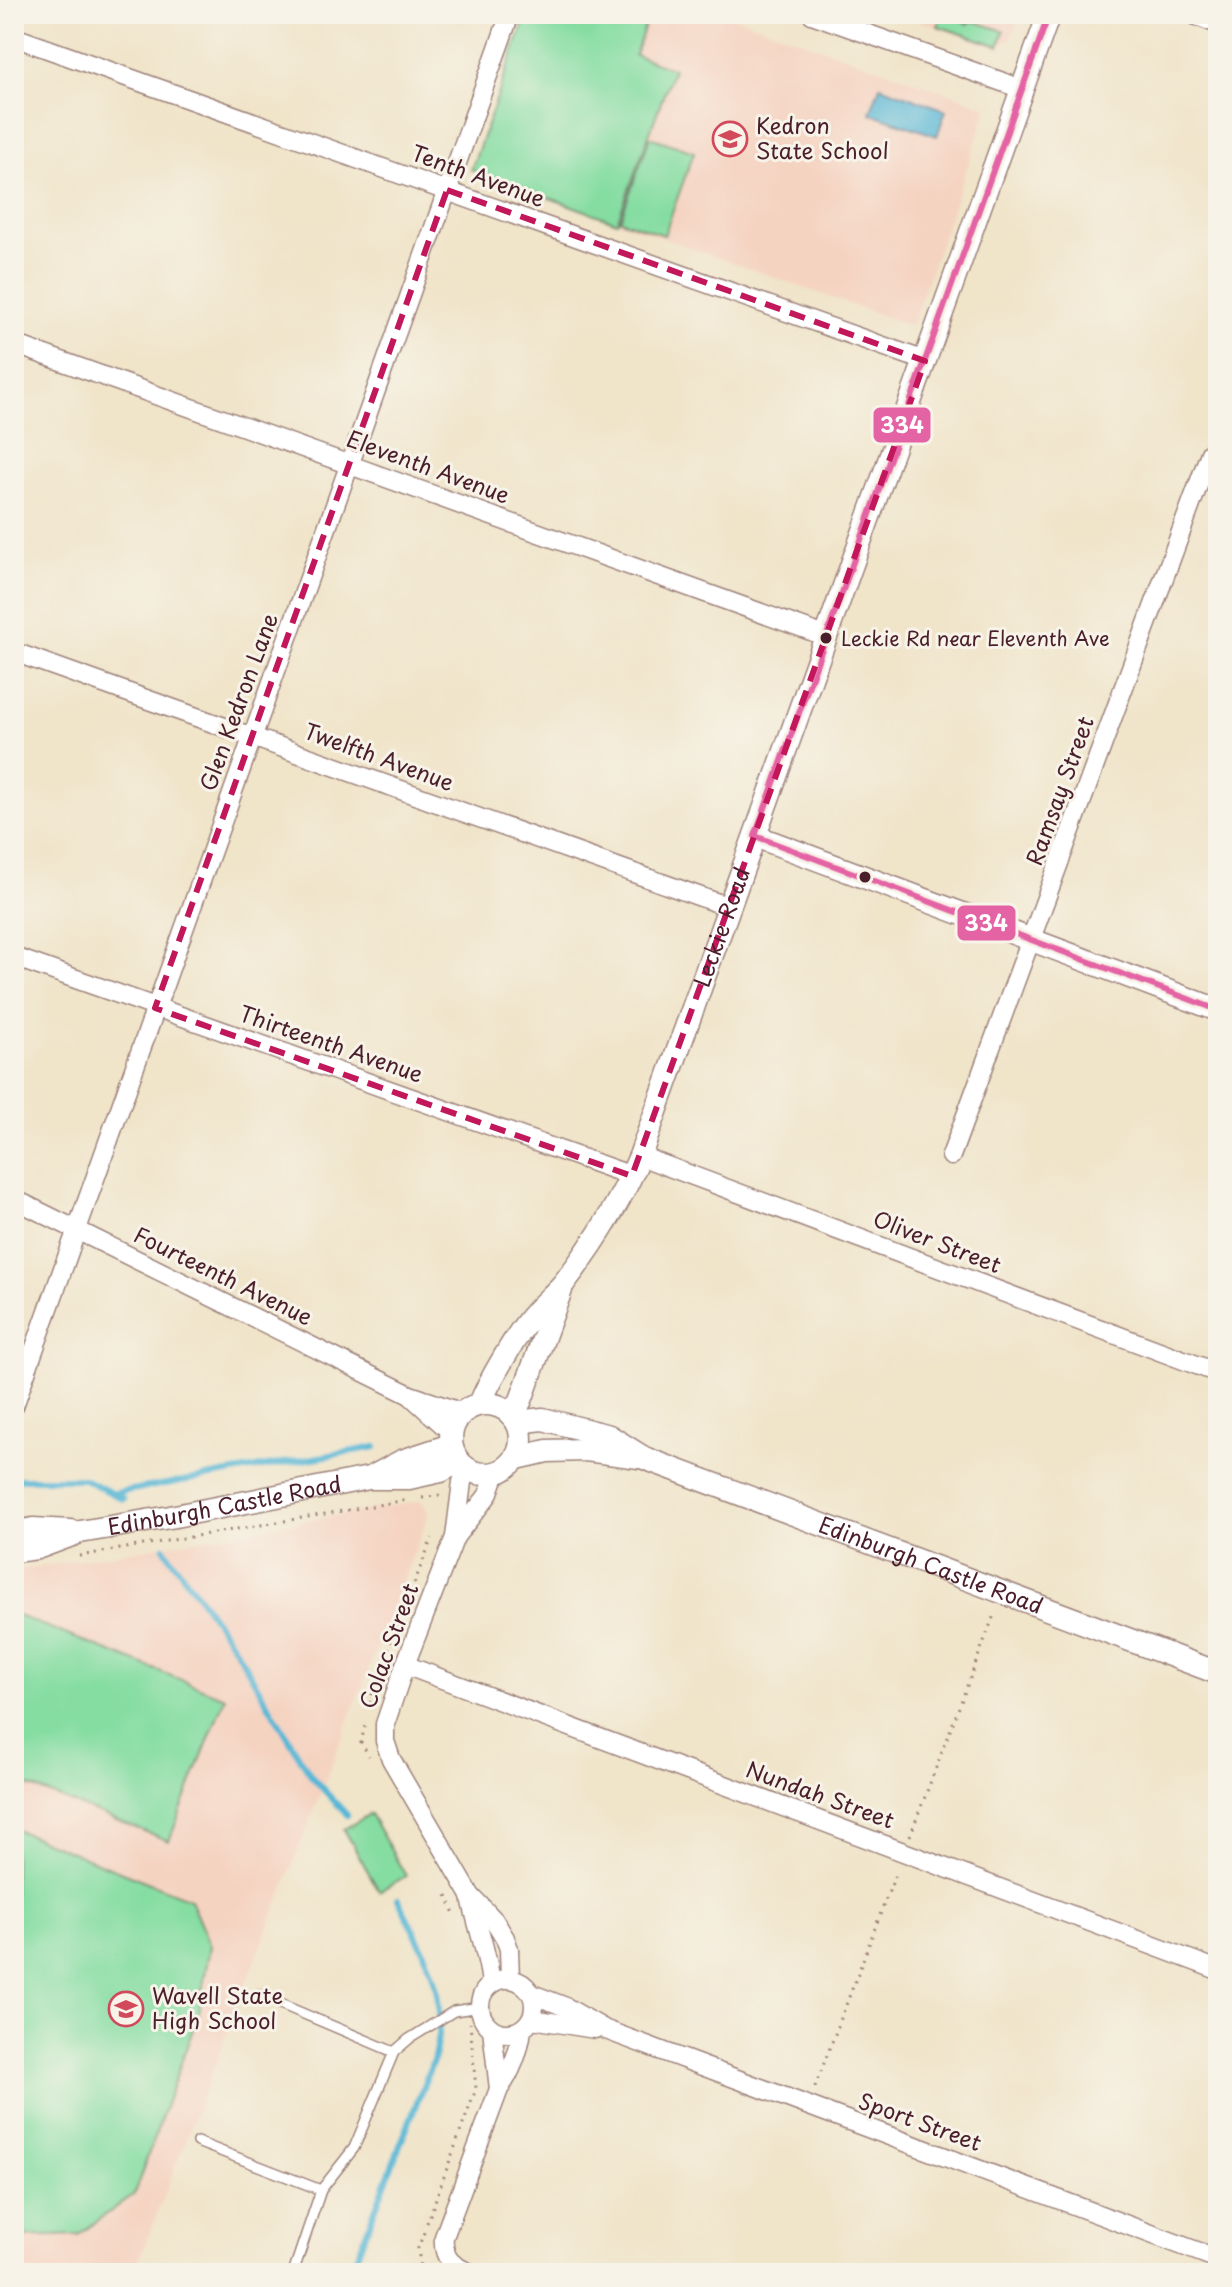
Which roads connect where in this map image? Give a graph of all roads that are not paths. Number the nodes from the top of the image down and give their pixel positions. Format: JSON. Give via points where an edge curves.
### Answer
{"nodes":[{"id":1,"x":510,"y":14,"type":"edge"},
{"id":2,"x":812,"y":14,"type":"edge"},
{"id":3,"x":1049,"y":14,"type":"edge"},
{"id":4,"x":1197,"y":14,"type":"edge"},
{"id":5,"x":1218,"y":22,"type":"edge"},
{"id":6,"x":14,"y":37,"type":"edge"},
{"id":7,"x":1022,"y":89,"type":"junction"},
{"id":8,"x":447,"y":190,"type":"junction"},
{"id":9,"x":14,"y":344,"type":"edge"},
{"id":10,"x":925,"y":361,"type":"junction"},
{"id":11,"x":1218,"y":446,"type":"edge"},
{"id":12,"x":349,"y":464,"type":"junction"},
{"id":13,"x":825,"y":636,"type":"junction"},
{"id":14,"x":14,"y":652,"type":"edge"},
{"id":15,"x":252,"y":737,"type":"junction"},
{"id":16,"x":755,"y":836,"type":"junction"},
{"id":17,"x":729,"y":907,"type":"junction"},
{"id":18,"x":1032,"y":939,"type":"junction"},
{"id":19,"x":14,"y":957,"type":"edge"},
{"id":20,"x":155,"y":1008,"type":"junction"},
{"id":21,"x":1218,"y":1010,"type":"edge"},
{"id":22,"x":951,"y":1156,"type":"dead end"},
{"id":23,"x":636,"y":1166,"type":"junction"},
{"id":24,"x":14,"y":1199,"type":"edge"},
{"id":25,"x":76,"y":1230,"type":"junction"},
{"id":26,"x":562,"y":1285,"type":"junction"},
{"id":27,"x":1218,"y":1373,"type":"edge"},
{"id":28,"x":410,"y":1395,"type":"junction"},
{"id":29,"x":14,"y":1406,"type":"edge"},
{"id":30,"x":472,"y":1408,"type":"junction"},
{"id":31,"x":515,"y":1419,"type":"junction"},
{"id":32,"x":457,"y":1452,"type":"junction"},
{"id":33,"x":517,"y":1458,"type":"junction"},
{"id":34,"x":644,"y":1458,"type":"junction"},
{"id":35,"x":496,"y":1473,"type":"junction"},
{"id":36,"x":80,"y":1532,"type":"junction"},
{"id":37,"x":14,"y":1533,"type":"edge"},
{"id":38,"x":455,"y":1537,"type":"junction"},
{"id":39,"x":14,"y":1551,"type":"edge"},
{"id":40,"x":405,"y":1665,"type":"junction"},
{"id":41,"x":1218,"y":1673,"type":"edge"},
{"id":42,"x":471,"y":1896,"type":"junction"},
{"id":43,"x":1218,"y":1970,"type":"edge"},
{"id":44,"x":510,"y":1979,"type":"junction"},
{"id":45,"x":491,"y":1984,"type":"junction"},
{"id":46,"x":532,"y":1994,"type":"junction"},
{"id":47,"x":259,"y":1995,"type":"dead end"},
{"id":48,"x":475,"y":2008,"type":"junction"},
{"id":49,"x":527,"y":2024,"type":"junction"},
{"id":50,"x":492,"y":2029,"type":"junction"},
{"id":51,"x":606,"y":2030,"type":"junction"},
{"id":52,"x":394,"y":2052,"type":"junction"},
{"id":53,"x":499,"y":2089,"type":"junction"},
{"id":54,"x":197,"y":2142,"type":"dead end"},
{"id":55,"x":321,"y":2190,"type":"junction"},
{"id":56,"x":1218,"y":2259,"type":"edge"},
{"id":57,"x":293,"y":2273,"type":"edge"},
{"id":58,"x":471,"y":2273,"type":"edge"}],
"edges":[{"from":1,"to":8,"type":"street","name":"Glen Kedron Lane"},
{"from":2,"to":7,"type":"street"},
{"from":3,"to":7,"type":"street","name":"Leckie Road"},
{"from":4,"to":5,"type":"street"},
{"from":6,"to":8,"type":"street","name":"Tenth Avenue"},
{"from":7,"to":10,"type":"street","name":"Leckie Road"},
{"from":8,"to":10,"type":"street","name":"Tenth Avenue"},
{"from":8,"to":12,"type":"street","name":"Glen Kedron Lane"},
{"from":9,"to":12,"type":"street","name":"Eleventh Avenue"},
{"from":10,"to":13,"type":"street","name":"Leckie Road"},
{"from":11,"to":18,"type":"street","name":"Ramsay Street","via":[[1210,453]]},
{"from":12,"to":13,"type":"street","name":"Eleventh Avenue"},
{"from":12,"to":15,"type":"street","name":"Glen Kedron Lane"},
{"from":13,"to":16,"type":"street","name":"Leckie Road"},
{"from":14,"to":15,"type":"street","name":"Twelfth Avenue"},
{"from":15,"to":17,"type":"street","name":"Twelfth Avenue"},
{"from":15,"to":20,"type":"street","name":"Glen Kedron Lane"},
{"from":16,"to":17,"type":"street","name":"Leckie Road"},
{"from":16,"to":18,"type":"street"},
{"from":17,"to":23,"type":"street","name":"Leckie Road"},
{"from":18,"to":21,"type":"street"},
{"from":18,"to":22,"type":"street","name":"Ramsay Street"},
{"from":19,"to":20,"type":"street","name":"Thirteenth Avenue"},
{"from":20,"to":23,"type":"street","name":"Thirteenth Avenue"},
{"from":20,"to":25,"type":"street","name":"Glen Kedron Lane"},
{"from":23,"to":26,"type":"street","name":"Leckie Road","via":[[608,1220]]},
{"from":23,"to":27,"type":"street","name":"Oliver Street"},
{"from":24,"to":25,"type":"street","name":"Fourteenth Avenue"},
{"from":25,"to":28,"type":"street","name":"Fourteenth Avenue"},
{"from":25,"to":29,"type":"street","name":"Glen Kedron Lane"},
{"from":26,"to":30,"type":"street","name":"Leckie Road","via":[[531,1316]]},
{"from":26,"to":31,"type":"street","name":"Leckie Road"},
{"from":28,"to":30,"type":"street","name":"Fourteenth Avenue"},
{"from":28,"to":32,"type":"street","name":"Fourteenth Avenue"},
{"from":30,"to":31,"type":"street","via":[[492,1404]]},
{"from":30,"to":32,"type":"street"},
{"from":31,"to":33,"type":"street","via":[[522,1440]]},
{"from":31,"to":34,"type":"street","name":"Edinburgh Castle Road","via":[[543,1419],[609,1436]]},
{"from":32,"to":35,"type":"street","via":[[476,1473]]},
{"from":32,"to":36,"type":"street","name":"Edinburgh Castle Road","via":[[441,1471],[409,1478],[369,1478]]},
{"from":32,"to":38,"type":"street","name":"Colac Street","via":[[462,1482]]},
{"from":33,"to":34,"type":"street","name":"Edinburgh Castle Road","via":[[586,1450]]},
{"from":33,"to":35,"type":"street"},
{"from":34,"to":41,"type":"street","name":"Edinburgh Castle Road"},
{"from":35,"to":38,"type":"street","name":"Colac Street","via":[[488,1495]]},
{"from":36,"to":37,"type":"street","name":"Edinburgh Castle Road"},
{"from":36,"to":39,"type":"street","name":"Edinburgh Castle Road"},
{"from":38,"to":40,"type":"street","name":"Colac Street"},
{"from":40,"to":42,"type":"street","name":"Colac Street","via":[[385,1724],[387,1749]]},
{"from":40,"to":43,"type":"street","name":"Nundah Street"},
{"from":42,"to":44,"type":"street","name":"Colac Street","via":[[505,1938]]},
{"from":42,"to":45,"type":"street","name":"Colac Street"},
{"from":44,"to":45,"type":"street"},
{"from":44,"to":46,"type":"street"},
{"from":45,"to":48,"type":"street"},
{"from":46,"to":49,"type":"street","via":[[535,2002]]},
{"from":46,"to":51,"type":"street","name":"Sport Street"},
{"from":47,"to":52,"type":"lane"},
{"from":48,"to":50,"type":"street"},
{"from":48,"to":52,"type":"lane","via":[[454,2011]]},
{"from":49,"to":50,"type":"street","via":[[507,2033]]},
{"from":49,"to":51,"type":"street","name":"Sport Street"},
{"from":49,"to":53,"type":"street","via":[[510,2074]]},
{"from":50,"to":53,"type":"street"},
{"from":51,"to":56,"type":"street","name":"Sport Street"},
{"from":52,"to":55,"type":"lane","via":[[354,2148]]},
{"from":53,"to":58,"type":"street","via":[[443,2245],[446,2256]]},
{"from":54,"to":55,"type":"lane"},
{"from":55,"to":57,"type":"lane"}]}
